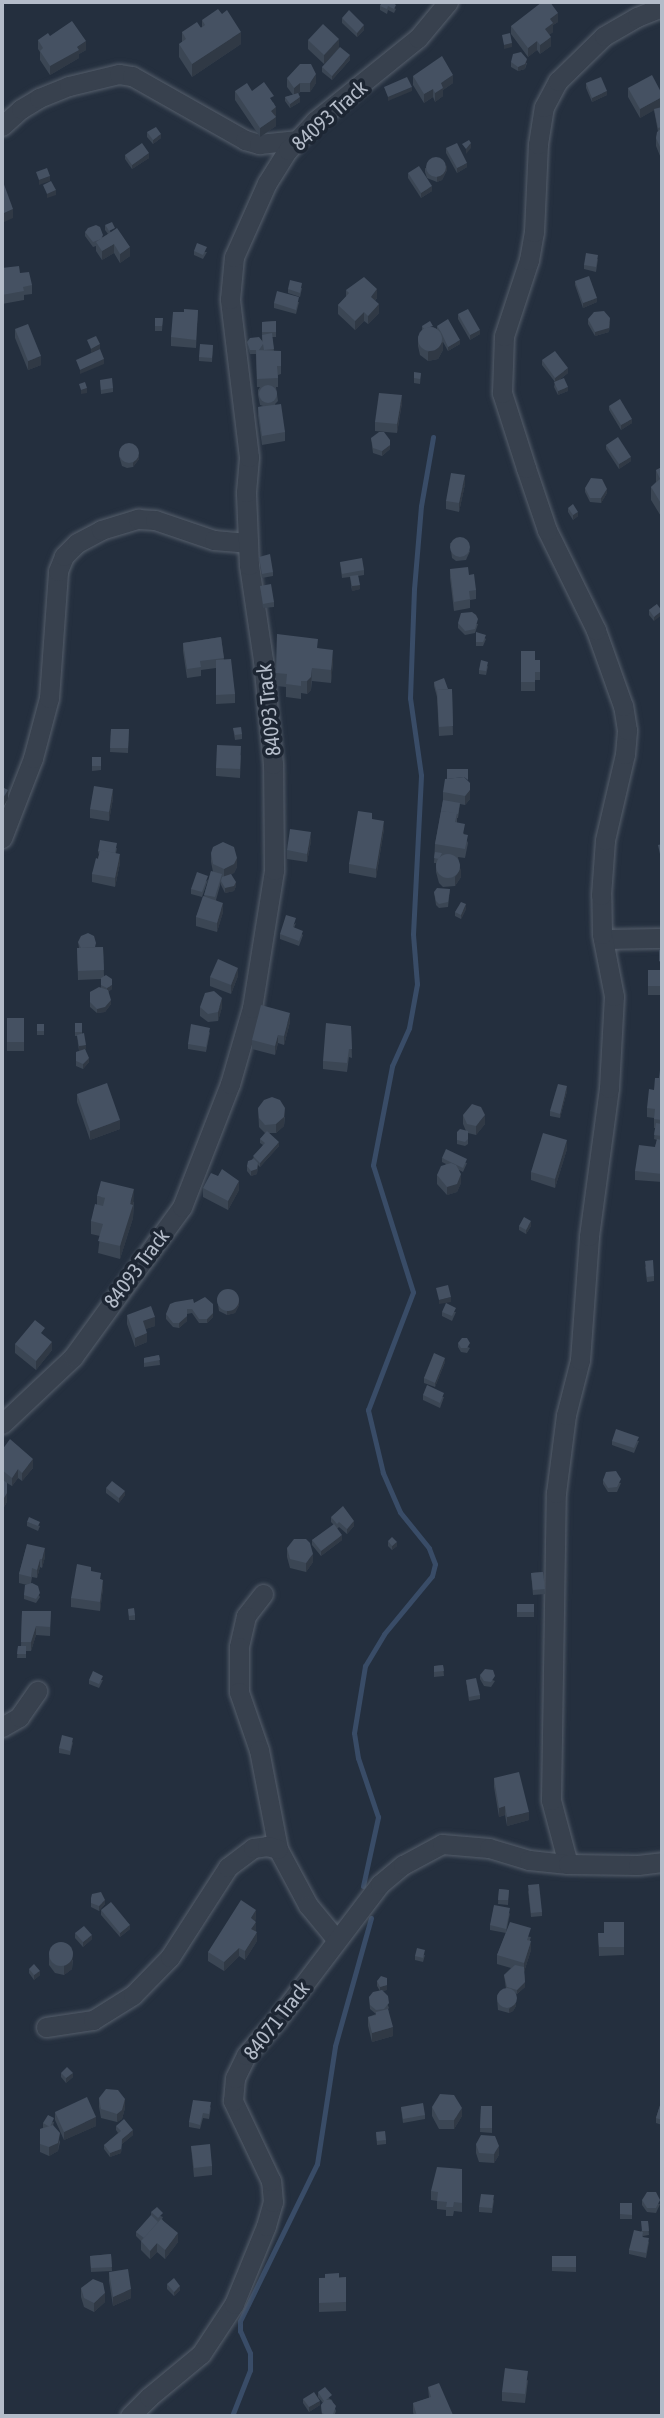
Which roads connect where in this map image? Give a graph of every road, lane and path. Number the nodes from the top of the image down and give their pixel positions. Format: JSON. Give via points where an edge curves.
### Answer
{"nodes":[{"id":1,"x":448,"y":2,"type":"edge"},
{"id":2,"x":662,"y":7,"type":"edge"},
{"id":3,"x":2,"y":125,"type":"edge"},
{"id":4,"x":296,"y":140,"type":"junction"},
{"id":5,"x":247,"y":543,"type":"junction"},
{"id":6,"x":2,"y":838,"type":"edge"},
{"id":7,"x":662,"y":938,"type":"edge"},
{"id":8,"x":603,"y":939,"type":"junction"},
{"id":9,"x":2,"y":1424,"type":"edge"},
{"id":10,"x":263,"y":1594,"type":"dead end"},
{"id":11,"x":37,"y":1691,"type":"dead end"},
{"id":12,"x":2,"y":1727,"type":"edge"},
{"id":13,"x":278,"y":1849,"type":"junction"},
{"id":14,"x":662,"y":1862,"type":"edge"},
{"id":15,"x":568,"y":1864,"type":"junction"},
{"id":16,"x":336,"y":1939,"type":"junction"},
{"id":17,"x":46,"y":2027,"type":"dead end"},
{"id":18,"x":130,"y":2416,"type":"edge"}],
"edges":[{"from":1,"to":4,"type":"street","name":"84093 Track","via":[[418,38]]},
{"from":2,"to":8,"type":"street","via":[[604,36],[558,81],[544,107],[534,232],[504,336],[502,393],[547,530],[596,630],[625,718],[625,754],[605,839]]},
{"from":3,"to":4,"type":"street","via":[[39,98],[118,74],[132,76],[245,140],[259,144]]},
{"from":4,"to":5,"type":"street","name":"84093 Track","via":[[267,183],[240,240],[230,279],[249,457]]},
{"from":5,"to":6,"type":"street","via":[[214,540],[155,520],[138,519],[101,530],[64,556],[58,571],[49,698],[33,758]]},
{"from":5,"to":9,"type":"street","name":"84093 Track","via":[[274,777],[274,870],[252,1008],[230,1084],[182,1207],[73,1357]]},
{"from":7,"to":8,"type":"street"},
{"from":8,"to":15,"type":"street","via":[[614,996],[613,1047],[587,1259],[580,1360],[566,1415],[556,1493],[551,1800]]},
{"from":10,"to":13,"type":"street","via":[[246,1616],[237,1674],[259,1750]]},
{"from":11,"to":12,"type":"street","via":[[19,1717]]},
{"from":13,"to":16,"type":"street","via":[[308,1905]]},
{"from":13,"to":17,"type":"street","via":[[253,1848],[228,1867],[170,1957],[133,1995],[93,2020]]},
{"from":14,"to":15,"type":"street","name":"84071 Track"},
{"from":15,"to":16,"type":"street","name":"84071 Track","via":[[442,1844],[380,1884]]},
{"from":16,"to":18,"type":"street","name":"84071 Track","via":[[246,2055],[233,2087],[233,2101],[265,2163],[273,2203],[234,2304],[201,2354]]}]}
